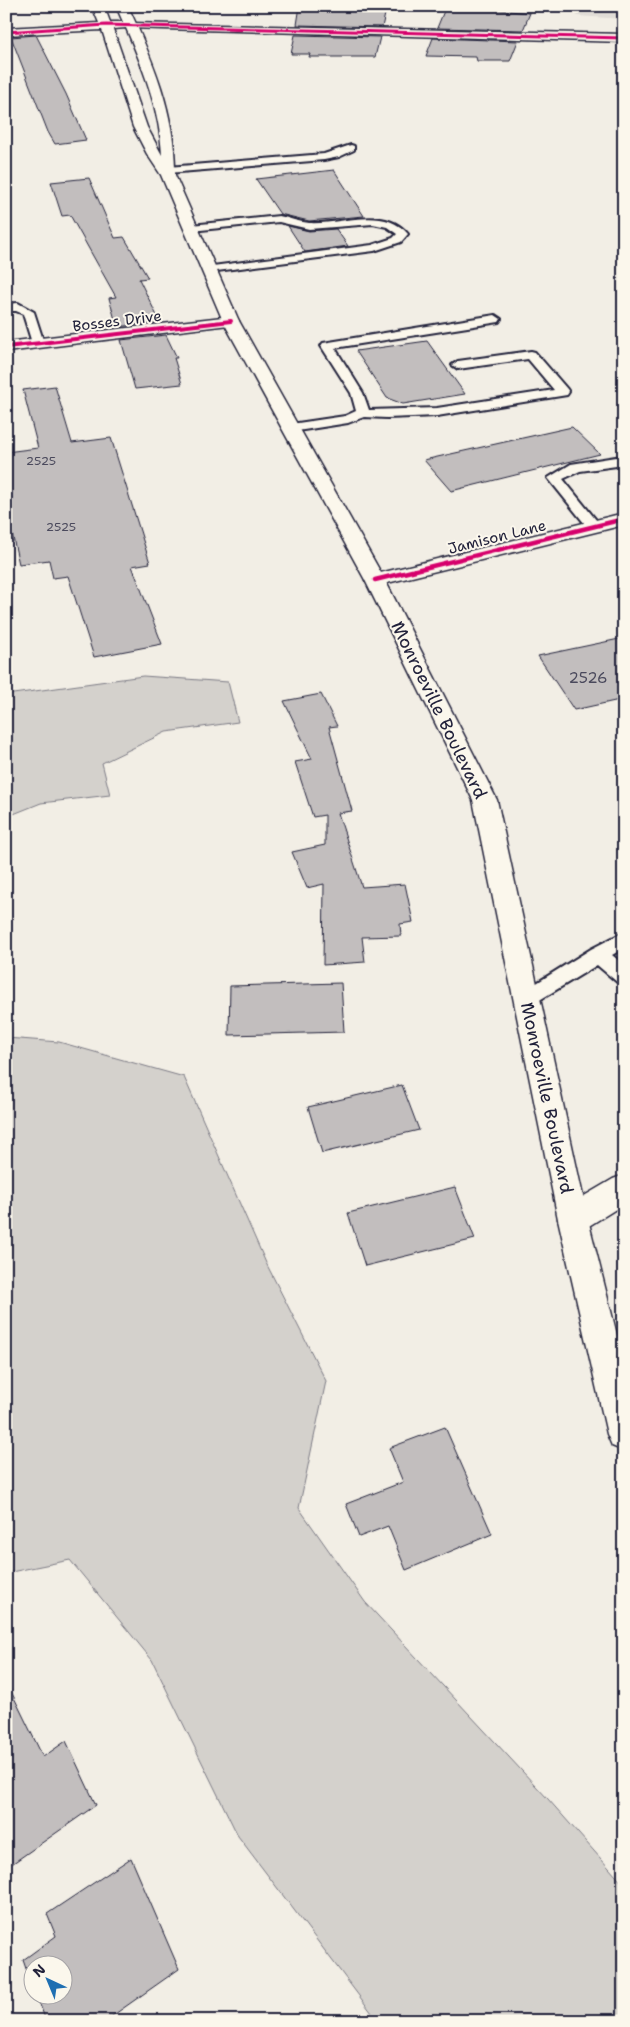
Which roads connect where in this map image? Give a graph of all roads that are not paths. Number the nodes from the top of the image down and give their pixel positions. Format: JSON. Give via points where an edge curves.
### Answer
{"nodes":[{"id":1,"x":98,"y":6,"type":"edge"},
{"id":2,"x":122,"y":6,"type":"edge"},
{"id":3,"x":106,"y":25,"type":"junction"},
{"id":4,"x":131,"y":26,"type":"junction"},
{"id":5,"x":6,"y":32,"type":"edge"},
{"id":6,"x":624,"y":38,"type":"edge"},
{"id":7,"x":352,"y":148,"type":"dead end"},
{"id":8,"x":168,"y":173,"type":"junction"},
{"id":9,"x":191,"y":228,"type":"junction"},
{"id":10,"x":209,"y":269,"type":"junction"},
{"id":11,"x":6,"y":308,"type":"edge"},
{"id":12,"x":495,"y":319,"type":"dead end"},
{"id":13,"x":231,"y":321,"type":"junction"},
{"id":14,"x":38,"y":343,"type":"junction"},
{"id":15,"x":6,"y":347,"type":"edge"},
{"id":16,"x":458,"y":365,"type":"dead end"},
{"id":17,"x":362,"y":413,"type":"junction"},
{"id":18,"x":291,"y":428,"type":"junction"},
{"id":19,"x":624,"y":461,"type":"edge"},
{"id":20,"x":624,"y":519,"type":"edge"},
{"id":21,"x":594,"y":526,"type":"junction"},
{"id":22,"x":376,"y":580,"type":"junction"},
{"id":23,"x":624,"y":939,"type":"edge"},
{"id":24,"x":598,"y":954,"type":"junction"},
{"id":25,"x":624,"y":978,"type":"edge"},
{"id":26,"x":526,"y":999,"type":"junction"},
{"id":27,"x":624,"y":1188,"type":"edge"},
{"id":28,"x":573,"y":1219,"type":"junction"},
{"id":29,"x":624,"y":1434,"type":"edge"}],
"edges":[{"from":1,"to":3,"type":"main road","name":"Monroeville Boulevard"},
{"from":2,"to":4,"type":"main road","name":"Monroeville Boulevard"},
{"from":3,"to":4,"type":"main road"},
{"from":3,"to":5,"type":"main road"},
{"from":3,"to":8,"type":"main road","name":"Monroeville Boulevard","via":[[140,127]]},
{"from":4,"to":6,"type":"main road"},
{"from":4,"to":8,"type":"main road","name":"Monroeville Boulevard","via":[[161,106],[170,155]]},
{"from":7,"to":8,"type":"lane","via":[[324,157]]},
{"from":8,"to":9,"type":"main road","name":"Monroeville Boulevard"},
{"from":9,"to":10,"type":"main road","name":"Monroeville Boulevard"},
{"from":9,"to":10,"type":"lane","via":[[279,219],[312,226],[373,221],[391,225],[403,234],[397,240],[374,248]]},
{"from":10,"to":13,"type":"main road","name":"Monroeville Boulevard"},
{"from":11,"to":14,"type":"lane","via":[[18,307],[28,312]]},
{"from":12,"to":17,"type":"lane","via":[[327,346],[357,392]]},
{"from":13,"to":14,"type":"main road","name":"Bosses Drive"},
{"from":13,"to":18,"type":"main road","name":"Monroeville Boulevard"},
{"from":14,"to":15,"type":"main road","name":"Bosses Drive"},
{"from":16,"to":17,"type":"lane","via":[[531,355],[562,392],[423,414]]},
{"from":17,"to":18,"type":"lane","via":[[356,418]]},
{"from":18,"to":22,"type":"main road","name":"Monroeville Boulevard"},
{"from":19,"to":21,"type":"lane","via":[[576,467],[556,478]]},
{"from":20,"to":21,"type":"main road","name":"Jamison Lane"},
{"from":21,"to":22,"type":"main road","name":"Jamison Lane"},
{"from":22,"to":26,"type":"main road","name":"Monroeville Boulevard","via":[[485,800]]},
{"from":23,"to":24,"type":"lane"},
{"from":24,"to":25,"type":"lane"},
{"from":24,"to":26,"type":"lane"},
{"from":26,"to":28,"type":"main road","name":"Monroeville Boulevard"},
{"from":27,"to":28,"type":"main road"},
{"from":28,"to":29,"type":"main road","name":"Monroeville Boulevard"}]}
